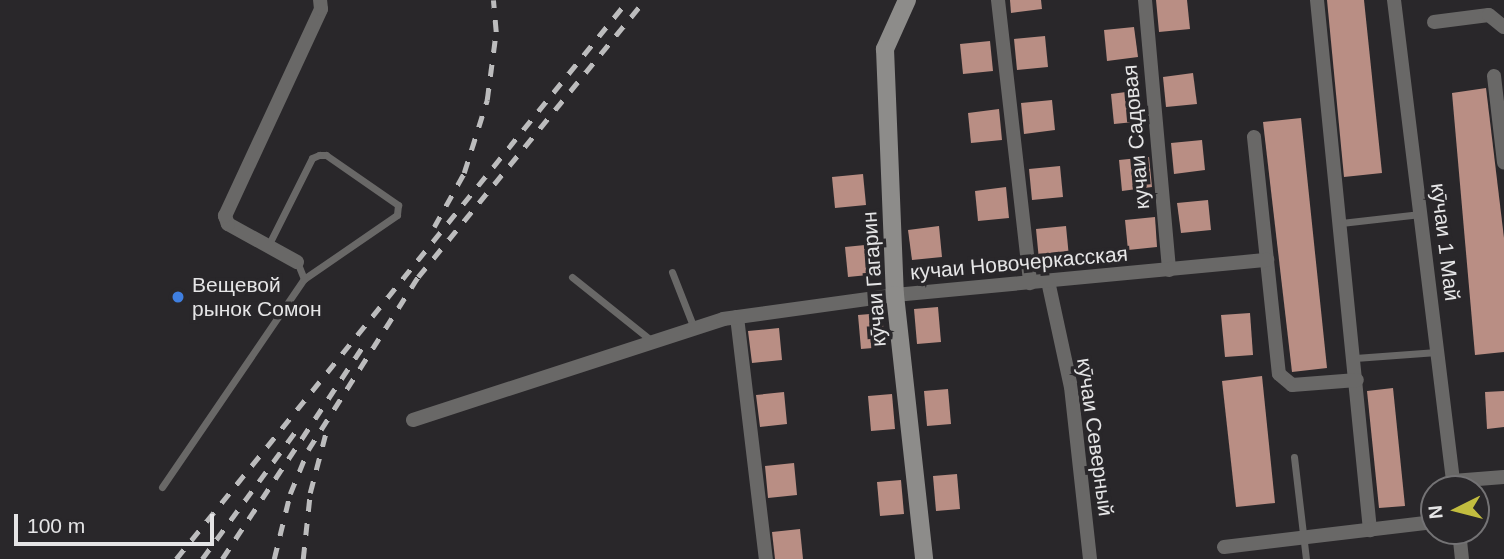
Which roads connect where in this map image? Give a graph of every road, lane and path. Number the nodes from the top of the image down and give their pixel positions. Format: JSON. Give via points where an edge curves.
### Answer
{"nodes":[{"id":1,"x":320,"y":0,"type":"edge"},
{"id":2,"x":907,"y":0,"type":"edge"},
{"id":3,"x":998,"y":0,"type":"edge"},
{"id":4,"x":1145,"y":0,"type":"edge"},
{"id":5,"x":1317,"y":0,"type":"edge"},
{"id":6,"x":1394,"y":0,"type":"edge"},
{"id":7,"x":1434,"y":22,"type":"dead end"},
{"id":8,"x":1504,"y":27,"type":"edge"},
{"id":9,"x":1494,"y":76,"type":"dead end"},
{"id":10,"x":1254,"y":137,"type":"dead end"},
{"id":11,"x":1504,"y":162,"type":"edge"},
{"id":12,"x":1420,"y":214,"type":"junction"},
{"id":13,"x":1341,"y":223,"type":"junction"},
{"id":14,"x":268,"y":246,"type":"junction"},
{"id":15,"x":1267,"y":260,"type":"junction"},
{"id":16,"x":297,"y":262,"type":"joint"},
{"id":17,"x":1169,"y":270,"type":"junction"},
{"id":18,"x":671,"y":272,"type":"dead end"},
{"id":19,"x":572,"y":277,"type":"dead end"},
{"id":20,"x":304,"y":279,"type":"junction"},
{"id":21,"x":1048,"y":281,"type":"junction"},
{"id":22,"x":1030,"y":283,"type":"junction"},
{"id":23,"x":895,"y":295,"type":"junction"},
{"id":24,"x":737,"y":317,"type":"junction"},
{"id":25,"x":694,"y":328,"type":"junction"},
{"id":26,"x":653,"y":342,"type":"junction"},
{"id":27,"x":1437,"y":352,"type":"junction"},
{"id":28,"x":1355,"y":358,"type":"junction"},
{"id":29,"x":1357,"y":380,"type":"junction"},
{"id":30,"x":413,"y":420,"type":"dead end"},
{"id":31,"x":1294,"y":457,"type":"dead end"},
{"id":32,"x":1452,"y":475,"type":"edge"},
{"id":33,"x":162,"y":487,"type":"dead end"},
{"id":34,"x":1420,"y":524,"type":"edge"},
{"id":35,"x":1370,"y":530,"type":"junction"},
{"id":36,"x":1303,"y":538,"type":"junction"},
{"id":37,"x":1224,"y":547,"type":"dead end"},
{"id":38,"x":766,"y":559,"type":"edge"},
{"id":39,"x":924,"y":559,"type":"edge"},
{"id":40,"x":1090,"y":559,"type":"edge"},
{"id":41,"x":1306,"y":559,"type":"edge"}],
"edges":[{"from":1,"to":14,"type":"street","via":[[321,9],[227,205],[228,225]]},
{"from":2,"to":23,"type":"main road","name":"кӯчаи Гагарин","via":[[884,49]]},
{"from":3,"to":22,"type":"street"},
{"from":4,"to":17,"type":"street","name":"кучаи Садовая"},
{"from":5,"to":13,"type":"street"},
{"from":6,"to":12,"type":"street","name":"кӯчаи 1 Май"},
{"from":7,"to":8,"type":"street","via":[[1489,15]]},
{"from":9,"to":11,"type":"street"},
{"from":10,"to":15,"type":"street"},
{"from":12,"to":13,"type":"lane"},
{"from":12,"to":27,"type":"street","name":"кӯчаи 1 Май"},
{"from":13,"to":28,"type":"street"},
{"from":14,"to":16,"type":"street"},
{"from":14,"to":20,"type":"lane","via":[[312,158],[319,155],[326,155],[398,205],[397,215]]},
{"from":15,"to":17,"type":"street","name":"кучаи Новочеркасская"},
{"from":15,"to":29,"type":"street","via":[[1279,374],[1284,382]]},
{"from":16,"to":20,"type":"lane"},
{"from":17,"to":21,"type":"street","name":"кучаи Новочеркасская"},
{"from":18,"to":25,"type":"lane"},
{"from":19,"to":26,"type":"lane"},
{"from":20,"to":33,"type":"lane"},
{"from":21,"to":22,"type":"street","name":"кучаи Новочеркасская"},
{"from":21,"to":40,"type":"street","name":"кӯчаи Северный","via":[[1071,387]]},
{"from":22,"to":23,"type":"street","name":"кучаи Новочеркасская"},
{"from":23,"to":24,"type":"street","name":"кучаи Новочеркасская"},
{"from":23,"to":39,"type":"main road","name":"кӯчаи Гагарин"},
{"from":24,"to":25,"type":"street","name":"кучаи Новочеркасская"},
{"from":24,"to":38,"type":"street"},
{"from":25,"to":26,"type":"street","name":"кучаи Новочеркасская"},
{"from":26,"to":30,"type":"street","name":"кучаи Новочеркасская"},
{"from":27,"to":28,"type":"lane"},
{"from":27,"to":32,"type":"street","name":"кӯчаи 1 Май"},
{"from":28,"to":29,"type":"street"},
{"from":29,"to":35,"type":"street"},
{"from":31,"to":36,"type":"lane"},
{"from":34,"to":35,"type":"street"},
{"from":35,"to":36,"type":"street"},
{"from":36,"to":37,"type":"street"},
{"from":36,"to":41,"type":"lane"}]}
